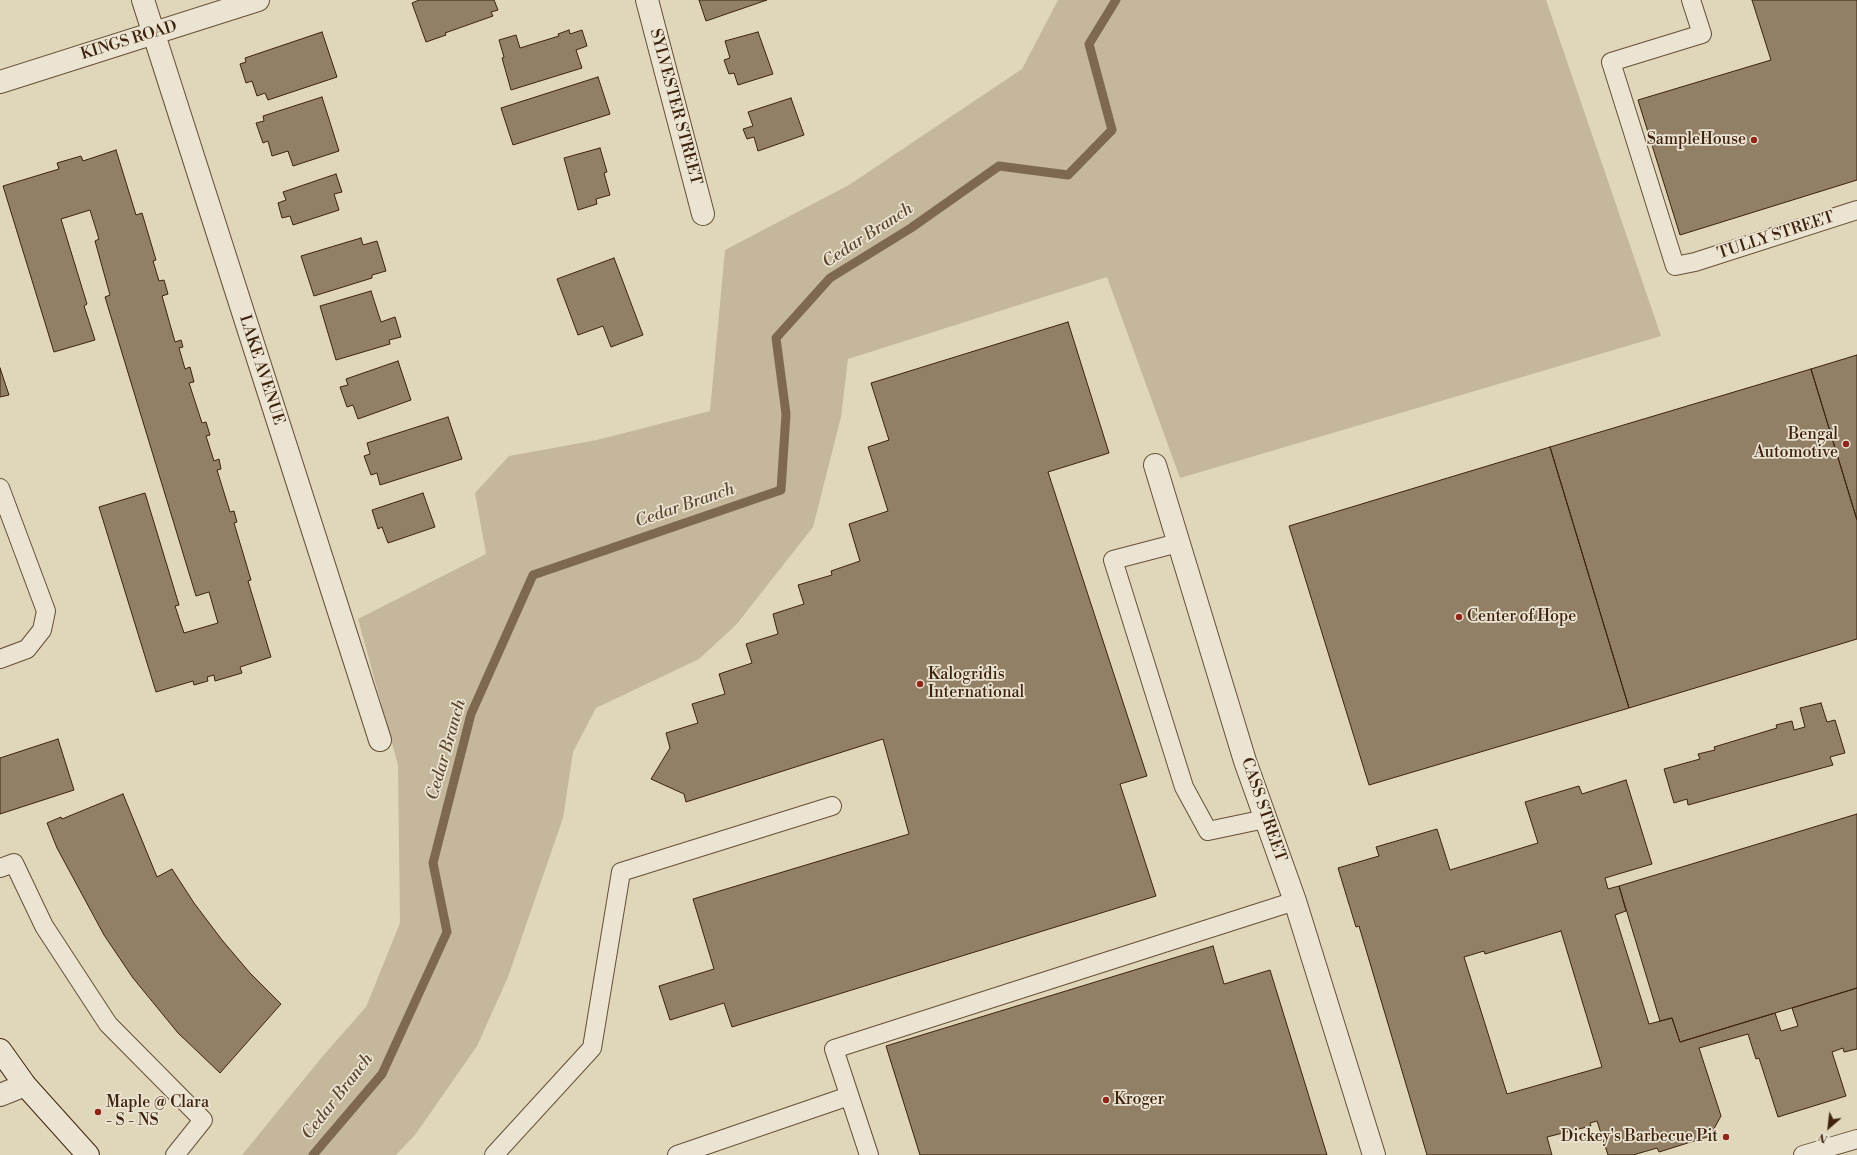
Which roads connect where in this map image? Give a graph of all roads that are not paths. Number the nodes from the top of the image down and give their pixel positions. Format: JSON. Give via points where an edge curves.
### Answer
{"nodes":[{"id":1,"x":143,"y":0,"type":"edge"},
{"id":2,"x":258,"y":0,"type":"edge"},
{"id":3,"x":647,"y":0,"type":"edge"},
{"id":4,"x":1691,"y":0,"type":"edge"},
{"id":5,"x":153,"y":34,"type":"junction"},
{"id":6,"x":0,"y":82,"type":"edge"},
{"id":7,"x":1857,"y":210,"type":"edge"},
{"id":8,"x":703,"y":214,"type":"dead end"},
{"id":9,"x":1155,"y":465,"type":"dead end"},
{"id":10,"x":0,"y":488,"type":"edge"},
{"id":11,"x":1178,"y":543,"type":"junction"},
{"id":12,"x":0,"y":659,"type":"edge"},
{"id":13,"x":380,"y":740,"type":"dead end"},
{"id":14,"x":832,"y":806,"type":"dead end"},
{"id":15,"x":1265,"y":818,"type":"junction"},
{"id":16,"x":0,"y":868,"type":"edge"},
{"id":17,"x":1295,"y":901,"type":"junction"},
{"id":18,"x":0,"y":1050,"type":"edge"},
{"id":19,"x":25,"y":1085,"type":"junction"},
{"id":20,"x":0,"y":1095,"type":"edge"},
{"id":21,"x":850,"y":1096,"type":"junction"},
{"id":22,"x":1857,"y":1139,"type":"edge"},
{"id":23,"x":88,"y":1155,"type":"edge"},
{"id":24,"x":175,"y":1155,"type":"edge"},
{"id":25,"x":494,"y":1155,"type":"edge"},
{"id":26,"x":677,"y":1155,"type":"edge"},
{"id":27,"x":869,"y":1155,"type":"edge"},
{"id":28,"x":1374,"y":1155,"type":"edge"},
{"id":29,"x":1803,"y":1155,"type":"edge"}],
"edges":[{"from":1,"to":5,"type":"street","name":"LAKE AVENUE"},
{"from":2,"to":5,"type":"street","name":"KINGS ROAD"},
{"from":3,"to":8,"type":"street","name":"SYLVESTER STREET"},
{"from":4,"to":7,"type":"lane","name":"TULLY STREET","via":[[1702,34],[1611,62],[1675,266],[1695,262]]},
{"from":5,"to":6,"type":"street","name":"KINGS ROAD"},
{"from":5,"to":13,"type":"street","name":"LAKE AVENUE"},
{"from":9,"to":11,"type":"street","name":"CASS STREET"},
{"from":10,"to":12,"type":"lane","via":[[46,611],[42,630],[27,649]]},
{"from":11,"to":15,"type":"street","name":"CASS STREET"},
{"from":11,"to":15,"type":"lane","via":[[1113,560],[1184,787],[1208,831]]},
{"from":14,"to":25,"type":"lane","via":[[621,872],[592,1048]]},
{"from":15,"to":17,"type":"street","name":"CASS STREET"},
{"from":16,"to":24,"type":"lane","via":[[14,863],[44,926],[108,1024],[203,1120]]},
{"from":17,"to":21,"type":"lane","via":[[834,1049]]},
{"from":17,"to":28,"type":"street","name":"CASS STREET"},
{"from":18,"to":19,"type":"street"},
{"from":19,"to":20,"type":"street"},
{"from":19,"to":23,"type":"street"},
{"from":21,"to":26,"type":"lane"},
{"from":21,"to":27,"type":"lane"},
{"from":22,"to":29,"type":"lane"}]}
